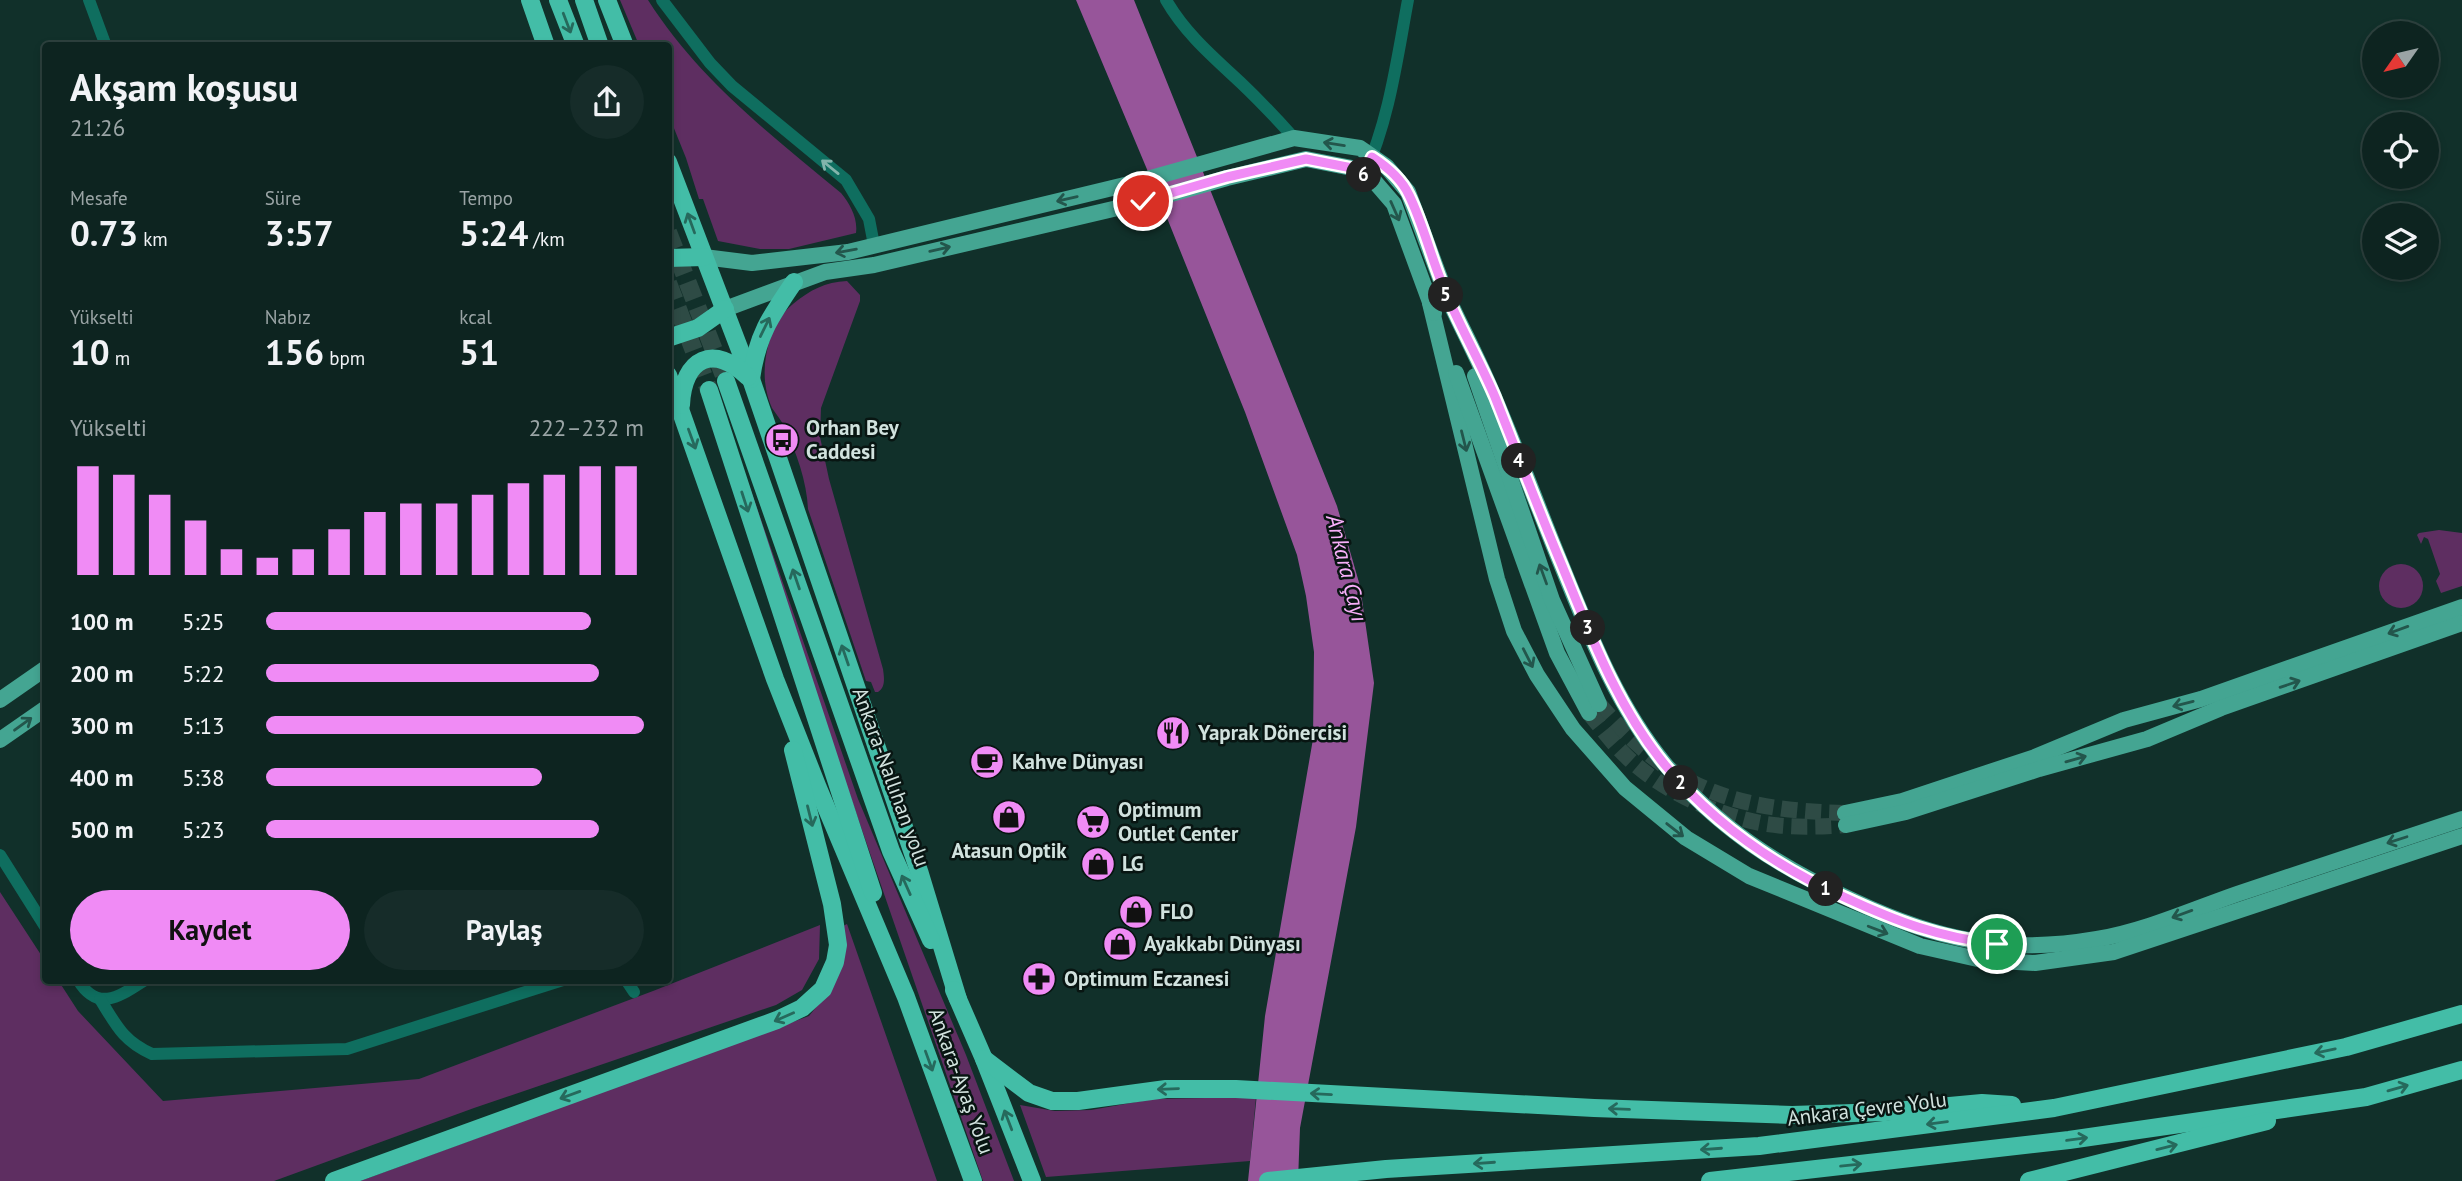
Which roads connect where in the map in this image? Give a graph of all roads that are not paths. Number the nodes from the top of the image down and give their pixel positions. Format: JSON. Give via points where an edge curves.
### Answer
{"nodes":[{"id":1,"x":89,"y":0,"type":"edge"},
{"id":2,"x":530,"y":0,"type":"edge"},
{"id":3,"x":558,"y":0,"type":"edge"},
{"id":4,"x":584,"y":0,"type":"edge"},
{"id":5,"x":607,"y":0,"type":"edge"},
{"id":6,"x":662,"y":0,"type":"edge"},
{"id":7,"x":1166,"y":0,"type":"edge"},
{"id":8,"x":1408,"y":0,"type":"edge"},
{"id":9,"x":105,"y":42,"type":"edge"},
{"id":10,"x":545,"y":42,"type":"edge"},
{"id":11,"x":574,"y":42,"type":"edge"},
{"id":12,"x":599,"y":42,"type":"edge"},
{"id":13,"x":623,"y":42,"type":"edge"},
{"id":14,"x":1294,"y":138,"type":"junction"},
{"id":15,"x":1372,"y":157,"type":"junction"},
{"id":16,"x":672,"y":173,"type":"edge"},
{"id":17,"x":1364,"y":175,"type":"junction"},
{"id":18,"x":874,"y":245,"type":"junction"},
{"id":19,"x":704,"y":257,"type":"junction"},
{"id":20,"x":672,"y":258,"type":"edge"},
{"id":21,"x":874,"y":265,"type":"junction"},
{"id":22,"x":794,"y":282,"type":"junction"},
{"id":23,"x":1447,"y":296,"type":"junction"},
{"id":24,"x":1430,"y":303,"type":"junction"},
{"id":25,"x":725,"y":309,"type":"junction"},
{"id":26,"x":672,"y":337,"type":"edge"},
{"id":27,"x":751,"y":379,"type":"junction"},
{"id":28,"x":726,"y":381,"type":"tunnel mouth"},
{"id":29,"x":709,"y":390,"type":"tunnel mouth"},
{"id":30,"x":675,"y":403,"type":"edge"},
{"id":31,"x":2462,"y":607,"type":"edge"},
{"id":32,"x":2462,"y":623,"type":"edge"},
{"id":33,"x":42,"y":671,"type":"edge"},
{"id":34,"x":775,"y":679,"type":"junction"},
{"id":35,"x":0,"y":700,"type":"edge"},
{"id":36,"x":42,"y":711,"type":"edge"},
{"id":37,"x":2140,"y":715,"type":"junction"},
{"id":38,"x":2147,"y":739,"type":"junction"},
{"id":39,"x":0,"y":740,"type":"edge"},
{"id":40,"x":2462,"y":819,"type":"edge"},
{"id":41,"x":2462,"y":836,"type":"edge"},
{"id":42,"x":0,"y":855,"type":"edge"},
{"id":43,"x":42,"y":922,"type":"edge"},
{"id":44,"x":82,"y":984,"type":"edge"},
{"id":45,"x":139,"y":984,"type":"edge"},
{"id":46,"x":550,"y":984,"type":"edge"},
{"id":47,"x":629,"y":984,"type":"edge"},
{"id":48,"x":634,"y":992,"type":"dead end"},
{"id":49,"x":905,"y":997,"type":"junction"},
{"id":50,"x":100,"y":999,"type":"junction"},
{"id":51,"x":958,"y":999,"type":"junction"},
{"id":52,"x":2462,"y":1014,"type":"edge"},
{"id":53,"x":985,"y":1059,"type":"junction"},
{"id":54,"x":2462,"y":1070,"type":"edge"},
{"id":55,"x":2366,"y":1097,"type":"junction"},
{"id":56,"x":2054,"y":1108,"type":"junction"},
{"id":57,"x":334,"y":1181,"type":"edge"},
{"id":58,"x":973,"y":1181,"type":"edge"},
{"id":59,"x":1032,"y":1181,"type":"edge"},
{"id":60,"x":1268,"y":1181,"type":"edge"},
{"id":61,"x":1710,"y":1181,"type":"edge"},
{"id":62,"x":2029,"y":1181,"type":"edge"}],
"edges":[{"from":1,"to":9,"type":"street"},
{"from":2,"to":10,"type":"highway"},
{"from":3,"to":11,"type":"highway","one_way":true},
{"from":4,"to":12,"type":"highway"},
{"from":5,"to":13,"type":"highway"},
{"from":18,"to":6,"type":"street","one_way":true,"via":[[869,219],[846,180],[732,86]]},
{"from":7,"to":14,"type":"street","via":[[1194,39]]},
{"from":8,"to":15,"type":"street"},
{"from":15,"to":14,"type":"main road","one_way":true,"via":[[1360,148]]},
{"from":14,"to":18,"type":"main road","one_way":true,"via":[[1133,183]]},
{"from":15,"to":17,"type":"street"},
{"from":15,"to":23,"type":"main road","via":[[1408,192]]},
{"from":19,"to":16,"type":"highway","one_way":true},
{"from":21,"to":17,"type":"main road","one_way":true,"via":[[1306,159],[1352,168]]},
{"from":17,"to":24,"type":"main road","one_way":true,"via":[[1394,204]]},
{"from":18,"to":19,"type":"main road","one_way":true,"via":[[752,263]]},
{"from":18,"to":21,"type":"main road"},
{"from":19,"to":20,"type":"highway"},
{"from":19,"to":25,"type":"highway"},
{"from":21,"to":22,"type":"main road"},
{"from":22,"to":25,"type":"main road"},
{"from":27,"to":22,"type":"highway","one_way":true,"via":[[766,322]]},
{"from":24,"to":23,"type":"main road","one_way":true,"via":[[1557,653],[1594,708]]},
{"from":40,"to":23,"type":"main road","one_way":true,"via":[[2116,935],[2056,945],[1997,944],[1940,935],[1900,922],[1800,876],[1750,844],[1701,803],[1656,753],[1619,696],[1493,394]]},
{"from":24,"to":41,"type":"main road","one_way":true,"via":[[1497,579],[1514,631],[1537,675],[1573,729],[1625,788],[1686,838],[1749,876],[1920,946],[1982,960],[2035,963],[2114,952]]},
{"from":25,"to":26,"type":"highway","via":[[698,328]]},
{"from":25,"to":27,"type":"highway"},
{"from":27,"to":30,"type":"highway","via":[[727,360],[703,360],[686,377]]},
{"from":51,"to":27,"type":"highway","one_way":true,"via":[[920,874]]},
{"from":51,"to":28,"type":"highway","name":"Ankara-Nallıhan yolu","one_way":true,"via":[[891,851]]},
{"from":29,"to":49,"type":"highway","one_way":true},
{"from":30,"to":34,"type":"highway","one_way":true},
{"from":31,"to":37,"type":"main road","one_way":true,"via":[[2201,699]]},
{"from":38,"to":32,"type":"main road","one_way":true,"via":[[2221,708]]},
{"from":33,"to":35,"type":"main road"},
{"from":34,"to":49,"type":"highway"},
{"from":34,"to":57,"type":"highway","one_way":true,"via":[[836,925],[835,962],[823,989],[802,1008],[777,1020]]},
{"from":39,"to":36,"type":"main road","one_way":true},
{"from":37,"to":38,"type":"main road","via":[[2131,730],[2136,737]]},
{"from":37,"to":38,"type":"main road","one_way":true,"via":[[2035,757],[1845,819],[1906,812]]},
{"from":42,"to":43,"type":"street"},
{"from":44,"to":50,"type":"street"},
{"from":45,"to":50,"type":"street","via":[[121,995]]},
{"from":46,"to":50,"type":"street","via":[[347,1049],[152,1054],[120,1033]]},
{"from":47,"to":48,"type":"street"},
{"from":49,"to":58,"type":"highway","name":"Ankara-Ayaş Yolu","one_way":true},
{"from":51,"to":53,"type":"highway","name":"Ankara-Nallıhan yolu"},
{"from":52,"to":56,"type":"highway","name":"Ankara Çevre Yolu","one_way":true,"via":[[2346,1047]]},
{"from":56,"to":53,"type":"highway","one_way":true,"via":[[1982,1103],[1792,1115],[1236,1089],[1166,1089],[1052,1101],[1029,1093]]},
{"from":59,"to":53,"type":"highway","name":"Ankara-Nallıhan yolu","one_way":true},
{"from":55,"to":54,"type":"highway","one_way":true},
{"from":61,"to":55,"type":"highway","one_way":true,"via":[[2069,1140]]},
{"from":62,"to":55,"type":"highway","one_way":true},
{"from":56,"to":60,"type":"highway","name":"Ankara Çevre Yolu","one_way":true,"via":[[1759,1146]]}]}
